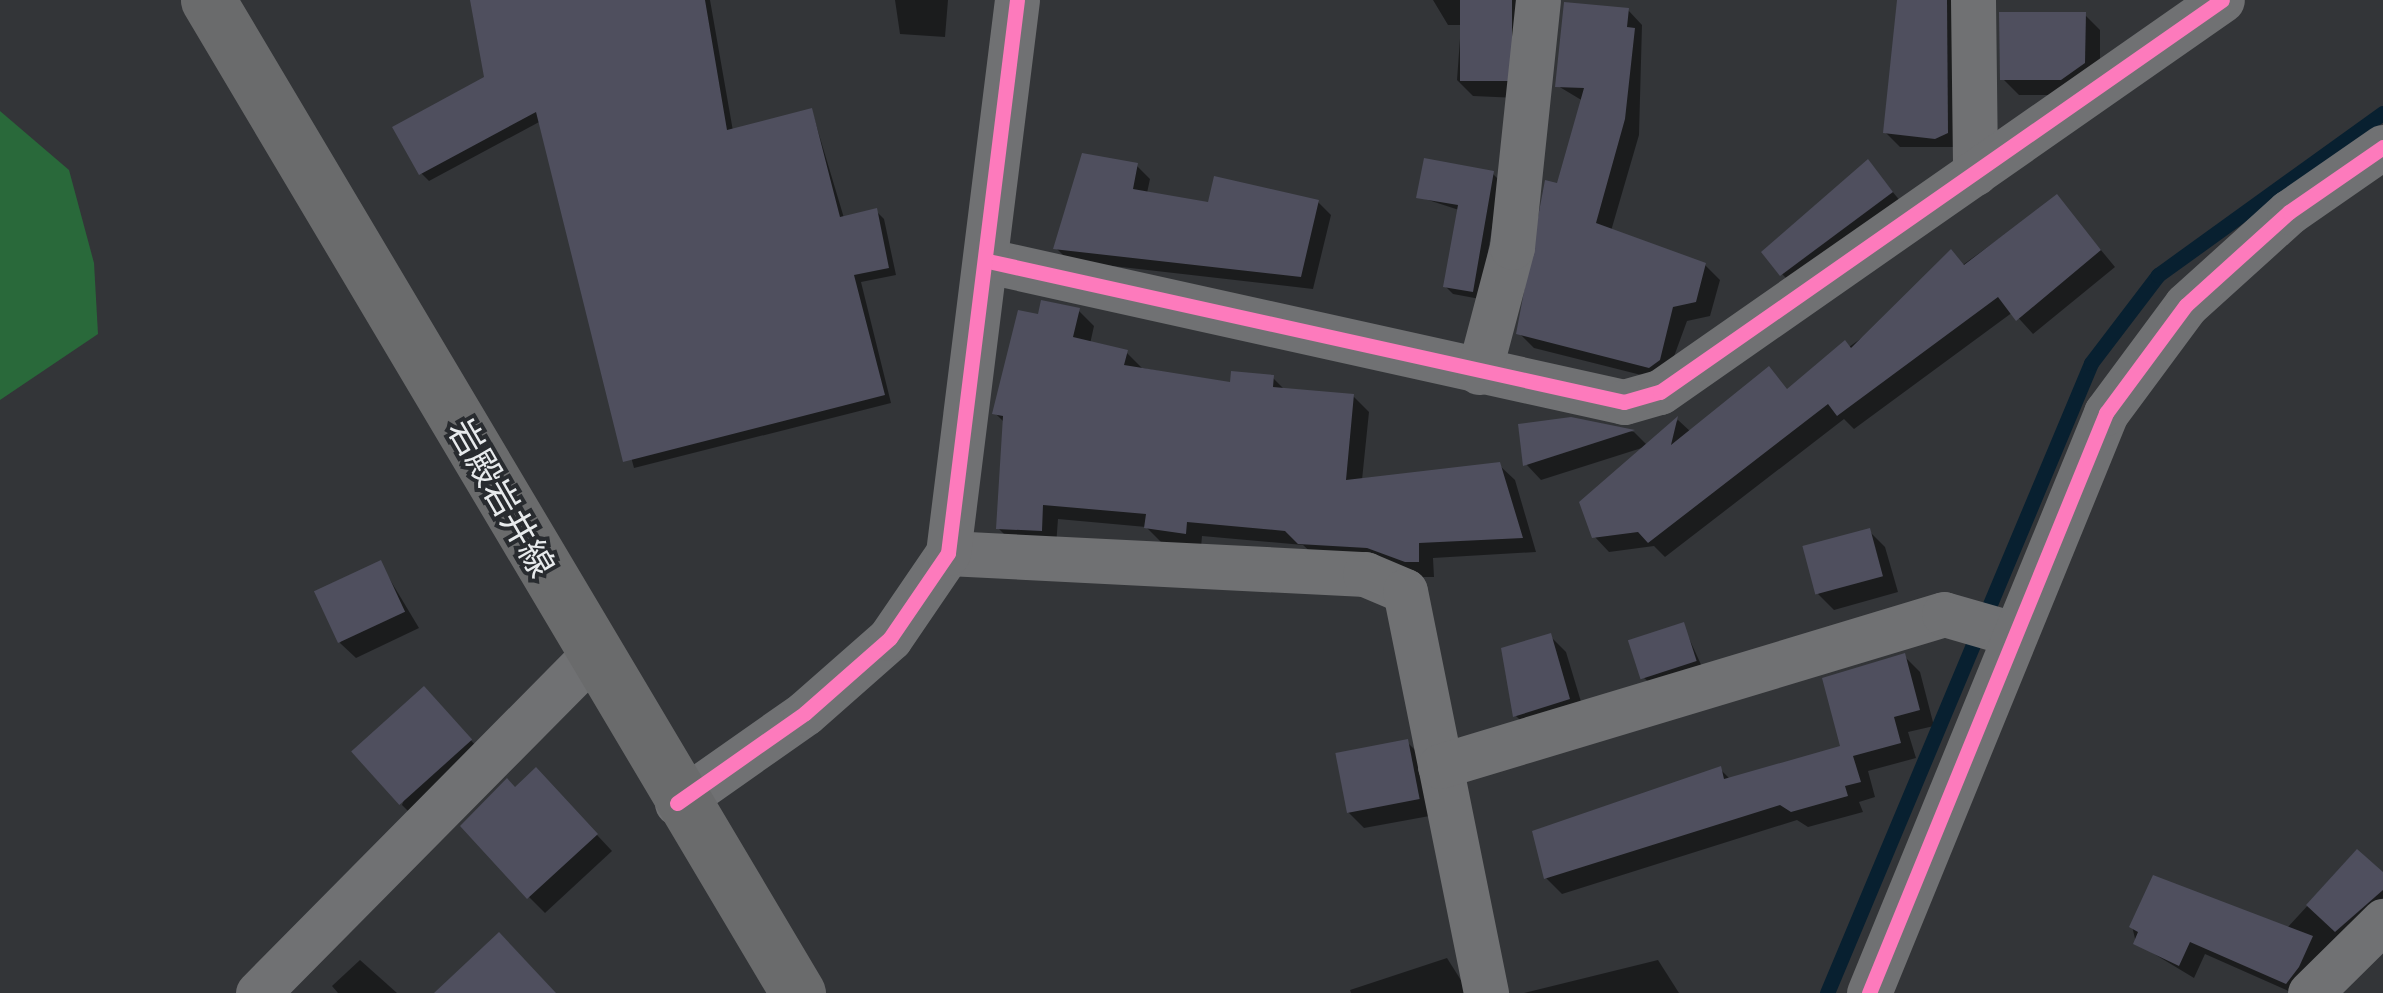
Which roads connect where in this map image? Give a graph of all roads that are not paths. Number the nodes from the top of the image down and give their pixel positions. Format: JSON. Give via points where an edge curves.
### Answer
{"nodes":[{"id":1,"x":208,"y":0,"type":"edge"},
{"id":2,"x":1017,"y":0,"type":"edge"},
{"id":3,"x":1538,"y":0,"type":"edge"},
{"id":4,"x":1974,"y":0,"type":"edge"},
{"id":5,"x":2210,"y":4,"type":"edge"},
{"id":6,"x":2383,"y":146,"type":"edge"},
{"id":7,"x":1975,"y":173,"type":"junction"},
{"id":8,"x":988,"y":260,"type":"junction"},
{"id":9,"x":1478,"y":372,"type":"junction"},
{"id":10,"x":948,"y":553,"type":"junction"},
{"id":11,"x":2010,"y":632,"type":"junction"},
{"id":12,"x":592,"y":655,"type":"junction"},
{"id":13,"x":1440,"y":766,"type":"junction"},
{"id":14,"x":677,"y":803,"type":"junction"},
{"id":15,"x":2383,"y":921,"type":"edge"},
{"id":16,"x":258,"y":993,"type":"edge"},
{"id":17,"x":798,"y":993,"type":"edge"},
{"id":18,"x":1486,"y":993,"type":"edge"},
{"id":19,"x":1868,"y":993,"type":"edge"},
{"id":20,"x":2310,"y":993,"type":"edge"}],
"edges":[{"from":1,"to":12,"type":"main road","name":"岩殿岩井線"},
{"from":2,"to":8,"type":"street"},
{"from":3,"to":9,"type":"street","via":[[1512,246]]},
{"from":4,"to":7,"type":"street"},
{"from":5,"to":7,"type":"street"},
{"from":6,"to":11,"type":"street","via":[[2290,212],[2186,306],[2106,413]]},
{"from":7,"to":9,"type":"street","via":[[1660,392],[1624,402]]},
{"from":8,"to":9,"type":"street"},
{"from":8,"to":10,"type":"street"},
{"from":10,"to":13,"type":"street","via":[[1365,574],[1404,592]]},
{"from":10,"to":14,"type":"street","via":[[890,638],[805,713]]},
{"from":11,"to":13,"type":"street","via":[[1944,614]]},
{"from":11,"to":19,"type":"street"},
{"from":12,"to":14,"type":"main road","name":"岩殿岩井線"},
{"from":12,"to":16,"type":"street"},
{"from":13,"to":18,"type":"street"},
{"from":14,"to":17,"type":"main road","name":"岩殿岩井線"},
{"from":15,"to":20,"type":"street"}]}
